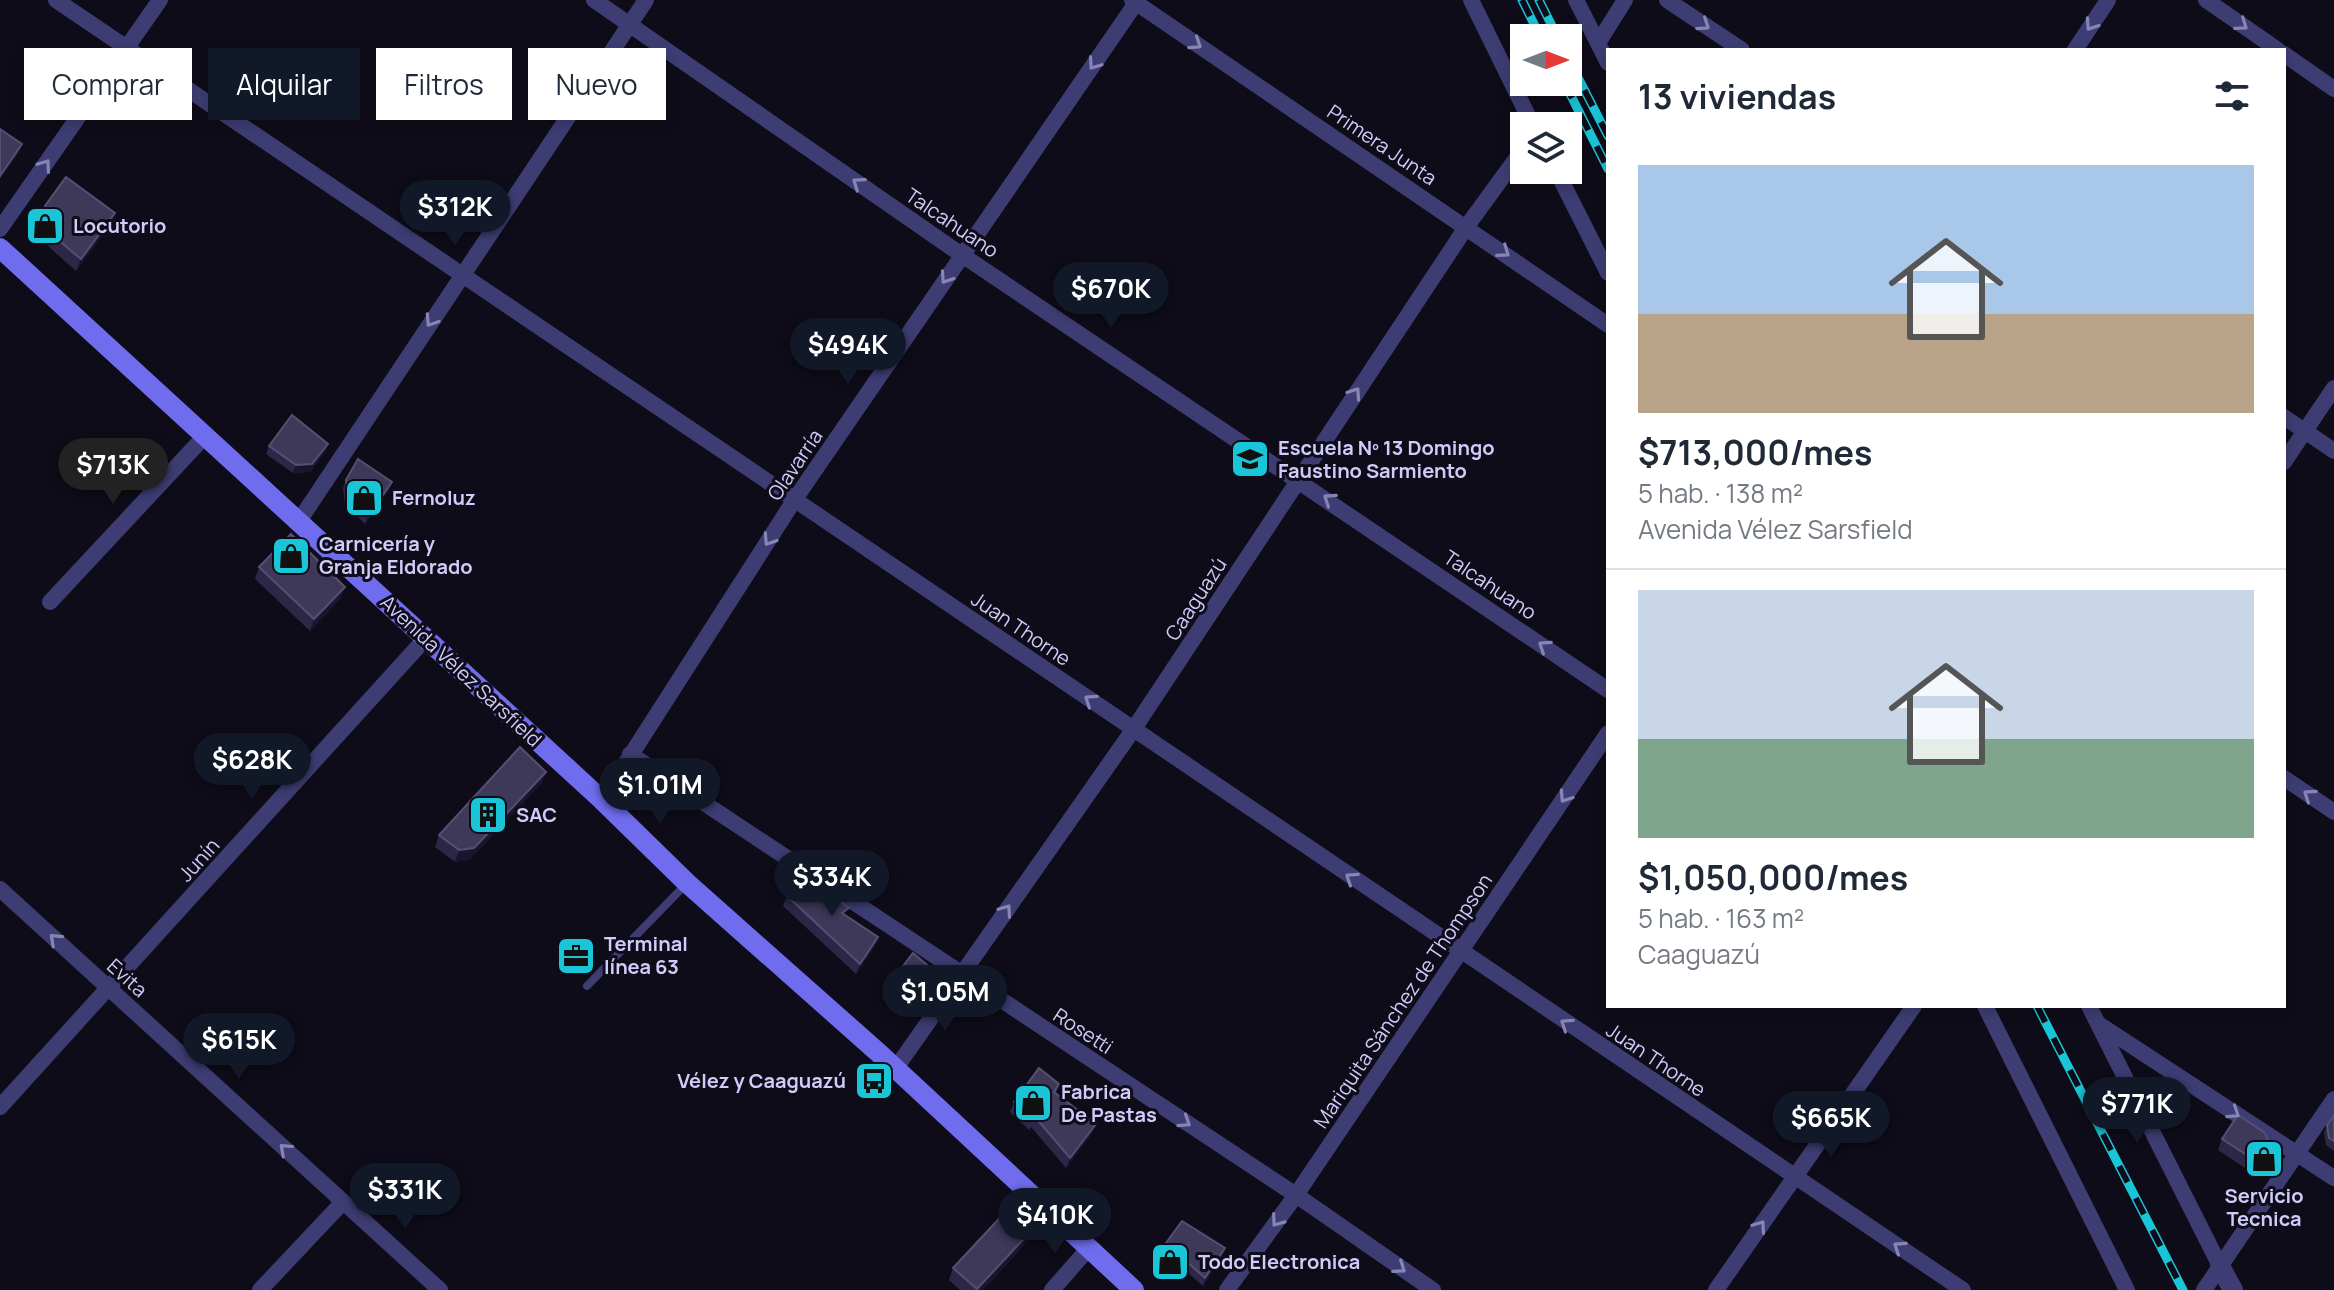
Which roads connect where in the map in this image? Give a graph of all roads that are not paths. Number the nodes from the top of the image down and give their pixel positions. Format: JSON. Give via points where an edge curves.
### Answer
{"nodes":[{"id":1,"x":56,"y":0,"type":"edge"},
{"id":2,"x":160,"y":0,"type":"edge"},
{"id":3,"x":594,"y":0,"type":"edge"},
{"id":4,"x":646,"y":0,"type":"edge"},
{"id":5,"x":1471,"y":0,"type":"edge"},
{"id":6,"x":1576,"y":0,"type":"edge"},
{"id":7,"x":1625,"y":0,"type":"edge"},
{"id":8,"x":1667,"y":0,"type":"edge"},
{"id":9,"x":2108,"y":0,"type":"edge"},
{"id":10,"x":2206,"y":0,"type":"edge"},
{"id":11,"x":1135,"y":1,"type":"edge"},
{"id":12,"x":629,"y":24,"type":"junction"},
{"id":13,"x":1598,"y":43,"type":"junction"},
{"id":14,"x":125,"y":48,"type":"edge"},
{"id":15,"x":127,"y":48,"type":"edge"},
{"id":16,"x":1739,"y":48,"type":"edge"},
{"id":17,"x":2076,"y":48,"type":"edge"},
{"id":18,"x":2275,"y":48,"type":"edge"},
{"id":19,"x":2286,"y":55,"type":"edge"},
{"id":20,"x":1606,"y":59,"type":"edge"},
{"id":21,"x":2334,"y":89,"type":"edge"},
{"id":22,"x":192,"y":94,"type":"edge"},
{"id":23,"x":1526,"y":112,"type":"edge"},
{"id":24,"x":76,"y":120,"type":"edge"},
{"id":25,"x":1510,"y":167,"type":"edge"},
{"id":26,"x":1563,"y":184,"type":"edge"},
{"id":27,"x":1467,"y":226,"type":"junction"},
{"id":28,"x":0,"y":229,"type":"edge"},
{"id":29,"x":0,"y":248,"type":"edge"},
{"id":30,"x":962,"y":255,"type":"junction"},
{"id":31,"x":1606,"y":269,"type":"edge"},
{"id":32,"x":460,"y":276,"type":"junction"},
{"id":33,"x":1606,"y":324,"type":"edge"},
{"id":34,"x":2334,"y":388,"type":"edge"},
{"id":35,"x":2286,"y":418,"type":"edge"},
{"id":36,"x":2305,"y":431,"type":"junction"},
{"id":37,"x":204,"y":437,"type":"junction"},
{"id":38,"x":2334,"y":451,"type":"edge"},
{"id":39,"x":2286,"y":459,"type":"edge"},
{"id":40,"x":1298,"y":478,"type":"junction"},
{"id":41,"x":795,"y":499,"type":"junction"},
{"id":42,"x":299,"y":521,"type":"junction"},
{"id":43,"x":50,"y":602,"type":"dead end"},
{"id":44,"x":425,"y":639,"type":"junction"},
{"id":45,"x":1606,"y":689,"type":"edge"},
{"id":46,"x":1133,"y":730,"type":"junction"},
{"id":47,"x":1606,"y":736,"type":"edge"},
{"id":48,"x":630,"y":754,"type":"junction"},
{"id":49,"x":2286,"y":779,"type":"edge"},
{"id":50,"x":602,"y":800,"type":"junction"},
{"id":51,"x":2334,"y":812,"type":"edge"},
{"id":52,"x":687,"y":883,"type":"junction"},
{"id":53,"x":0,"y":889,"type":"edge"},
{"id":54,"x":1460,"y":953,"type":"junction"},
{"id":55,"x":961,"y":974,"type":"junction"},
{"id":56,"x":587,"y":986,"type":"dead end"},
{"id":57,"x":109,"y":989,"type":"junction"},
{"id":58,"x":1913,"y":1008,"type":"edge"},
{"id":59,"x":1986,"y":1008,"type":"edge"},
{"id":60,"x":2090,"y":1008,"type":"edge"},
{"id":61,"x":2098,"y":1025,"type":"junction"},
{"id":62,"x":896,"y":1068,"type":"junction"},
{"id":63,"x":2334,"y":1099,"type":"edge"},
{"id":64,"x":0,"y":1107,"type":"edge"},
{"id":65,"x":2296,"y":1153,"type":"junction"},
{"id":66,"x":1794,"y":1177,"type":"junction"},
{"id":67,"x":2334,"y":1178,"type":"edge"},
{"id":68,"x":1296,"y":1195,"type":"junction"},
{"id":69,"x":343,"y":1202,"type":"junction"},
{"id":70,"x":1088,"y":1249,"type":"junction"},
{"id":71,"x":2220,"y":1266,"type":"junction"},
{"id":72,"x":260,"y":1290,"type":"edge"},
{"id":73,"x":440,"y":1290,"type":"edge"},
{"id":74,"x":1052,"y":1290,"type":"edge"},
{"id":75,"x":1134,"y":1290,"type":"edge"},
{"id":76,"x":1227,"y":1290,"type":"edge"},
{"id":77,"x":1433,"y":1290,"type":"edge"},
{"id":78,"x":1716,"y":1290,"type":"edge"},
{"id":79,"x":1963,"y":1290,"type":"edge"},
{"id":80,"x":2127,"y":1290,"type":"edge"},
{"id":81,"x":2204,"y":1290,"type":"edge"},
{"id":82,"x":2233,"y":1290,"type":"edge"}],
"edges":[{"from":1,"to":14,"type":"street","name":"Juan Thorne"},
{"from":2,"to":15,"type":"street"},
{"from":3,"to":12,"type":"street","name":"Talcahuano"},
{"from":4,"to":12,"type":"street"},
{"from":5,"to":23,"type":"street"},
{"from":6,"to":13,"type":"street"},
{"from":7,"to":13,"type":"street"},
{"from":8,"to":16,"type":"street","one_way":true},
{"from":9,"to":17,"type":"street","one_way":true},
{"from":10,"to":18,"type":"street","one_way":true},
{"from":11,"to":27,"type":"street","name":"Primera Junta","one_way":true},
{"from":11,"to":30,"type":"street","name":"Olavarría","one_way":true},
{"from":30,"to":12,"type":"street","name":"Talcahuano","one_way":true},
{"from":12,"to":32,"type":"street"},
{"from":13,"to":20,"type":"street"},
{"from":19,"to":21,"type":"street"},
{"from":22,"to":32,"type":"street","name":"Juan Thorne"},
{"from":28,"to":24,"type":"street","one_way":true},
{"from":25,"to":27,"type":"street","name":"Caaguazú"},
{"from":26,"to":31,"type":"street"},
{"from":27,"to":33,"type":"street","name":"Primera Junta","one_way":true},
{"from":40,"to":27,"type":"street","name":"Caaguazú","one_way":true},
{"from":29,"to":37,"type":"main road","name":"Avenida Vélez Sarsfield"},
{"from":30,"to":40,"type":"street","name":"Talcahuano"},
{"from":30,"to":41,"type":"street","name":"Olavarría","one_way":true},
{"from":32,"to":41,"type":"street","name":"Juan Thorne"},
{"from":32,"to":42,"type":"street","one_way":true},
{"from":34,"to":36,"type":"street"},
{"from":35,"to":36,"type":"street"},
{"from":36,"to":38,"type":"street"},
{"from":36,"to":39,"type":"street"},
{"from":37,"to":42,"type":"main road","name":"Avenida Vélez Sarsfield"},
{"from":37,"to":43,"type":"street"},
{"from":45,"to":40,"type":"street","name":"Talcahuano","one_way":true},
{"from":40,"to":46,"type":"street","name":"Caaguazú"},
{"from":46,"to":41,"type":"street","name":"Juan Thorne","one_way":true},
{"from":41,"to":48,"type":"street","name":"Olavarría","one_way":true},
{"from":42,"to":44,"type":"main road","name":"Avenida Vélez Sarsfield"},
{"from":44,"to":50,"type":"main road","name":"Avenida Vélez Sarsfield"},
{"from":44,"to":57,"type":"street","name":"Junín"},
{"from":54,"to":46,"type":"street","name":"Juan Thorne","one_way":true},
{"from":55,"to":46,"type":"street","name":"Caaguazú","one_way":true},
{"from":47,"to":54,"type":"street","name":"Mariquita Sánchez de Thompson","one_way":true},
{"from":48,"to":50,"type":"street","name":"Olavarría"},
{"from":48,"to":55,"type":"street","name":"Rosetti"},
{"from":51,"to":49,"type":"street","one_way":true},
{"from":50,"to":52,"type":"main road","name":"Avenida Vélez Sarsfield"},
{"from":52,"to":56,"type":"lane"},
{"from":52,"to":62,"type":"main road","name":"Avenida Vélez Sarsfield"},
{"from":57,"to":53,"type":"street","name":"Evita","one_way":true},
{"from":66,"to":54,"type":"street","name":"Juan Thorne","one_way":true},
{"from":54,"to":68,"type":"street","name":"Mariquita Sánchez de Thompson"},
{"from":55,"to":62,"type":"street","name":"Caaguazú"},
{"from":55,"to":68,"type":"street","name":"Rosetti","one_way":true},
{"from":57,"to":64,"type":"street","name":"Junín"},
{"from":69,"to":57,"type":"street","name":"Evita","one_way":true},
{"from":58,"to":66,"type":"street"},
{"from":59,"to":80,"type":"street"},
{"from":60,"to":61,"type":"street"},
{"from":61,"to":65,"type":"street","one_way":true},
{"from":61,"to":71,"type":"street"},
{"from":62,"to":70,"type":"main road","name":"Avenida Vélez Sarsfield"},
{"from":63,"to":65,"type":"street"},
{"from":65,"to":67,"type":"street"},
{"from":65,"to":71,"type":"street"},
{"from":78,"to":66,"type":"street","one_way":true},
{"from":79,"to":66,"type":"street","name":"Juan Thorne","one_way":true},
{"from":68,"to":76,"type":"street","name":"Mariquita Sánchez de Thompson","one_way":true},
{"from":68,"to":77,"type":"street","name":"Rosetti","one_way":true},
{"from":69,"to":72,"type":"street"},
{"from":69,"to":73,"type":"street","name":"Evita"},
{"from":70,"to":74,"type":"street"},
{"from":70,"to":75,"type":"main road","name":"Avenida Vélez Sarsfield"},
{"from":71,"to":81,"type":"street"},
{"from":71,"to":82,"type":"street"}]}
